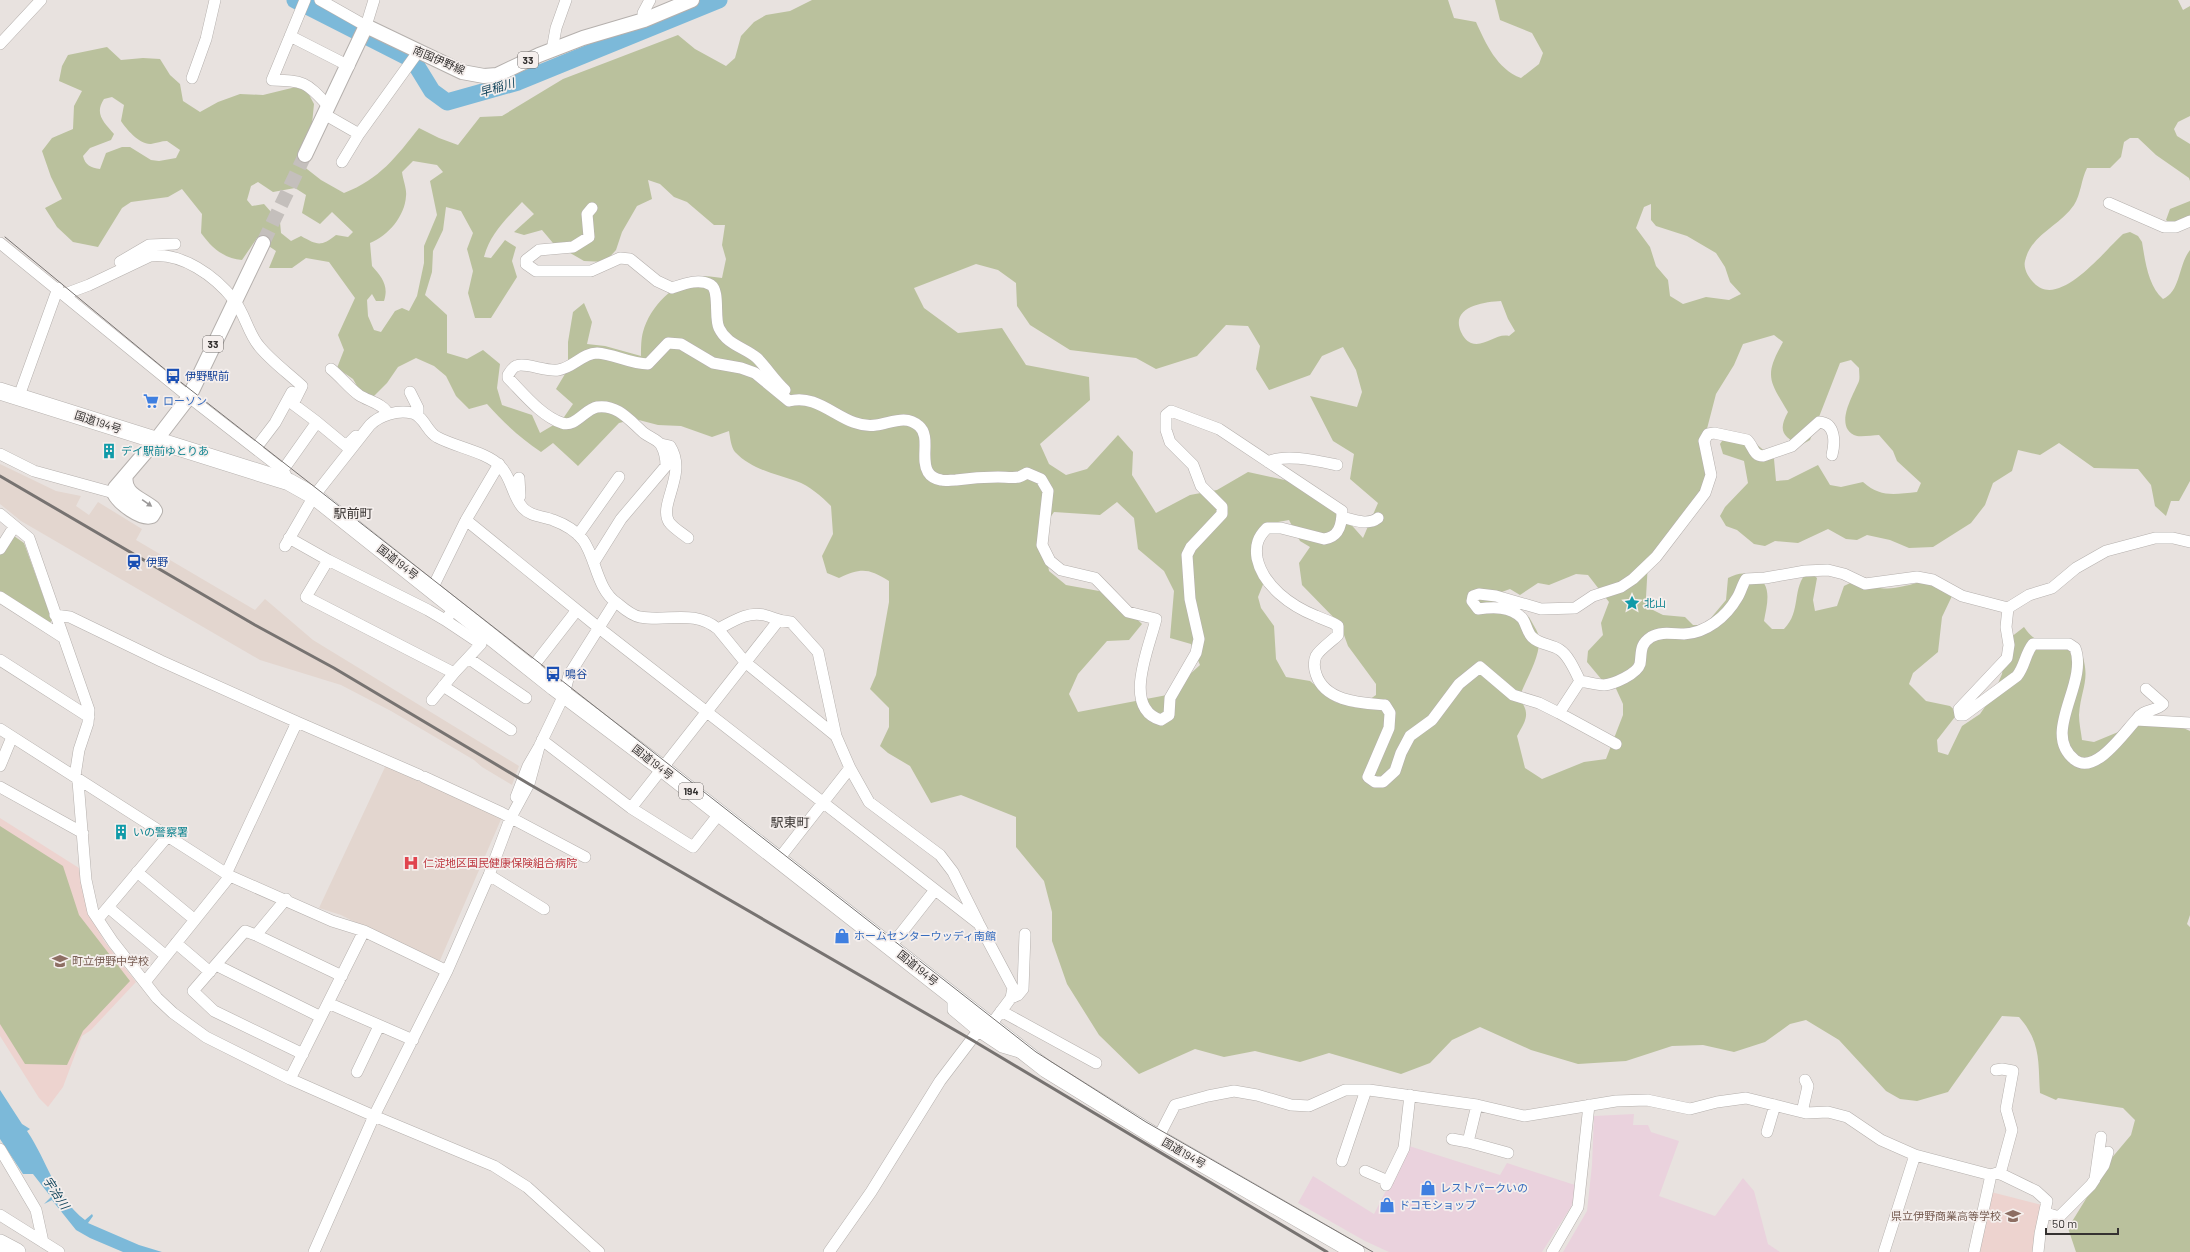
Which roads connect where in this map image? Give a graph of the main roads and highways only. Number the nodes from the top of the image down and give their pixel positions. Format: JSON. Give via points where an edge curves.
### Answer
{"nodes":[{"id":1,"x":692,"y":0,"type":"edge"},
{"id":2,"x":305,"y":155,"type":"tunnel mouth"},
{"id":3,"x":263,"y":243,"type":"tunnel mouth"},
{"id":4,"x":0,"y":391,"type":"edge"},
{"id":5,"x":156,"y":440,"type":"junction"},
{"id":6,"x":126,"y":476,"type":"junction"},
{"id":7,"x":0,"y":1243,"type":"edge"},
{"id":8,"x":17,"y":1252,"type":"edge"},
{"id":9,"x":1356,"y":1252,"type":"edge"}],
"edges":[{"from":1,"to":2,"type":"main road","name":"南国伊野線","number":"33","via":[[644,20],[583,38],[497,75],[484,76],[462,72],[365,31]]},
{"from":3,"to":5,"type":"main road","number":"33","via":[[189,397]]},
{"from":4,"to":5,"type":"highway","name":"国道194号","number":"194"},
{"from":5,"to":6,"type":"main road"},
{"from":5,"to":9,"type":"highway","name":"国道194号","number":"194","via":[[286,476],[432,588],[564,695],[891,946],[953,996],[984,1028],[1024,1052],[1064,1081],[1158,1138]]},
{"from":6,"to":6,"type":"main road","one_way":true,"via":[[124,483],[127,490],[153,508],[152,516],[143,516],[122,503],[114,493],[115,488]]},
{"from":7,"to":8,"type":"highway"}]}
